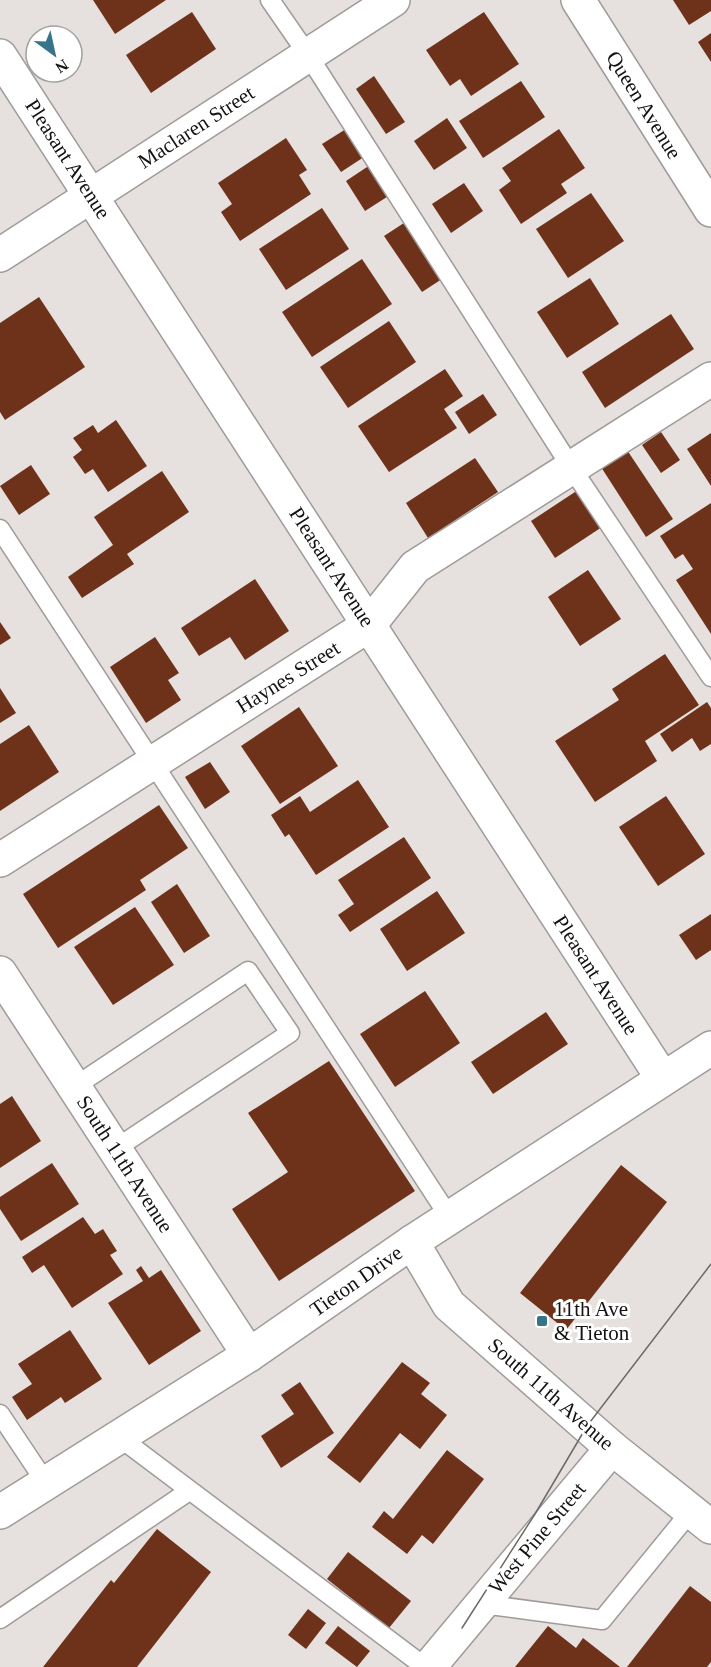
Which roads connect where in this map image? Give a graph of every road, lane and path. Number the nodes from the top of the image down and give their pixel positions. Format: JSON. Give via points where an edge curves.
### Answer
{"nodes":[{"id":1,"x":270,"y":0,"type":"edge"},
{"id":2,"x":393,"y":0,"type":"edge"},
{"id":3,"x":578,"y":0,"type":"edge"},
{"id":4,"x":308,"y":55,"type":"junction"},
{"id":5,"x":0,"y":56,"type":"edge"},
{"id":6,"x":91,"y":195,"type":"junction"},
{"id":7,"x":711,"y":210,"type":"edge"},
{"id":8,"x":0,"y":255,"type":"edge"},
{"id":9,"x":711,"y":379,"type":"edge"},
{"id":10,"x":571,"y":467,"type":"junction"},
{"id":11,"x":0,"y":529,"type":"edge"},
{"id":12,"x":369,"y":625,"type":"junction"},
{"id":13,"x":711,"y":677,"type":"edge"},
{"id":14,"x":152,"y":763,"type":"junction"},
{"id":15,"x":0,"y":860,"type":"edge"},
{"id":16,"x":0,"y":973,"type":"edge"},
{"id":17,"x":711,"y":1047,"type":"edge"},
{"id":18,"x":663,"y":1079,"type":"junction"},
{"id":19,"x":74,"y":1087,"type":"junction"},
{"id":20,"x":115,"y":1149,"type":"junction"},
{"id":21,"x":450,"y":1218,"type":"junction"},
{"id":22,"x":412,"y":1242,"type":"junction"},
{"id":23,"x":249,"y":1355,"type":"junction"},
{"id":24,"x":0,"y":1414,"type":"edge"},
{"id":25,"x":119,"y":1437,"type":"junction"},
{"id":26,"x":612,"y":1448,"type":"junction"},
{"id":27,"x":46,"y":1483,"type":"junction"},
{"id":28,"x":189,"y":1491,"type":"junction"},
{"id":29,"x":0,"y":1512,"type":"edge"},
{"id":30,"x":701,"y":1519,"type":"edge"},
{"id":31,"x":472,"y":1616,"type":"junction"},
{"id":32,"x":0,"y":1619,"type":"edge"},
{"id":33,"x":427,"y":1667,"type":"edge"}],
"edges":[{"from":1,"to":4,"type":"lane"},
{"from":2,"to":4,"type":"street","name":"Maclaren Street"},
{"from":3,"to":7,"type":"street","name":"Queen Avenue"},
{"from":4,"to":6,"type":"street","name":"Maclaren Street"},
{"from":4,"to":10,"type":"lane"},
{"from":5,"to":6,"type":"street","name":"Pleasant Avenue"},
{"from":6,"to":8,"type":"street","name":"Maclaren Street"},
{"from":6,"to":12,"type":"street","name":"Pleasant Avenue"},
{"from":9,"to":10,"type":"street","name":"Haynes Street"},
{"from":10,"to":12,"type":"street","name":"Haynes Street","via":[[416,567]]},
{"from":10,"to":13,"type":"lane"},
{"from":11,"to":14,"type":"lane"},
{"from":12,"to":14,"type":"street","name":"Haynes Street"},
{"from":12,"to":18,"type":"street","name":"Pleasant Avenue"},
{"from":14,"to":15,"type":"street","name":"Haynes Street"},
{"from":14,"to":21,"type":"lane"},
{"from":16,"to":19,"type":"street","name":"South 11th Avenue"},
{"from":17,"to":18,"type":"street","name":"Tieton Drive"},
{"from":18,"to":21,"type":"street","name":"Tieton Drive"},
{"from":19,"to":20,"type":"street","name":"South 11th Avenue"},
{"from":19,"to":20,"type":"lane","via":[[248,971],[290,1034]]},
{"from":20,"to":23,"type":"street","name":"South 11th Avenue"},
{"from":21,"to":22,"type":"street","name":"Tieton Drive"},
{"from":22,"to":23,"type":"street","name":"Tieton Drive"},
{"from":22,"to":26,"type":"street","name":"South 11th Avenue","via":[[449,1305]]},
{"from":23,"to":25,"type":"street","name":"Tieton Drive"},
{"from":24,"to":27,"type":"lane"},
{"from":25,"to":27,"type":"street","name":"Tieton Drive"},
{"from":25,"to":28,"type":"lane"},
{"from":26,"to":30,"type":"street","name":"South 11th Avenue"},
{"from":26,"to":31,"type":"street","name":"West Pine Street"},
{"from":27,"to":29,"type":"street","name":"Tieton Drive"},
{"from":28,"to":32,"type":"lane"},
{"from":28,"to":33,"type":"lane"},
{"from":30,"to":31,"type":"lane","via":[[602,1620]]},
{"from":31,"to":33,"type":"street","name":"West Pine Street"}]}
